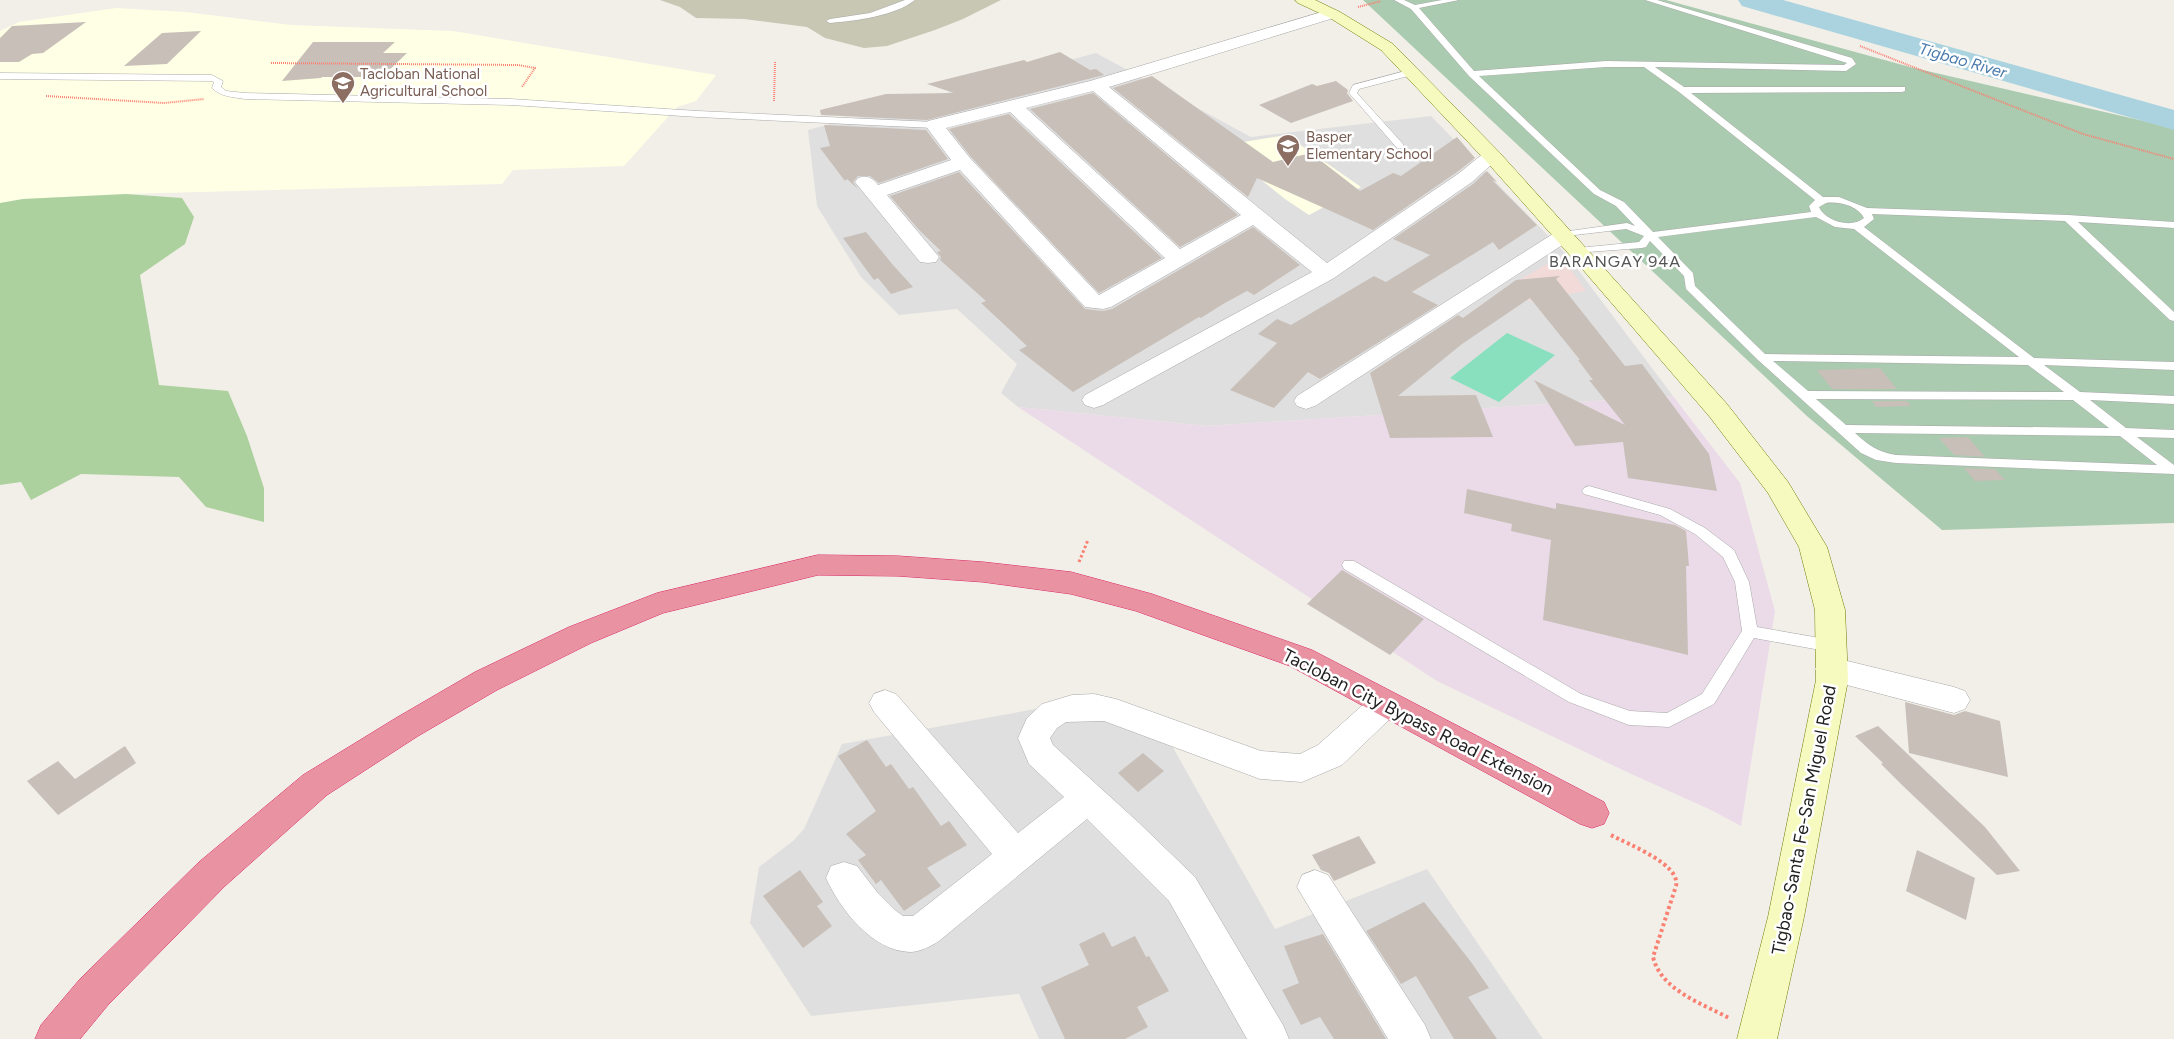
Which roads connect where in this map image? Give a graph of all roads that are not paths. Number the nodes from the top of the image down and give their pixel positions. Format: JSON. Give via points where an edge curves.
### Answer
{"nodes":[{"id":1,"x":911,"y":0,"type":"edge"},
{"id":2,"x":1303,"y":0,"type":"edge"},
{"id":3,"x":1398,"y":0,"type":"edge"},
{"id":4,"x":1455,"y":0,"type":"edge"},
{"id":5,"x":1649,"y":0,"type":"edge"},
{"id":6,"x":1414,"y":7,"type":"junction"},
{"id":7,"x":1332,"y":14,"type":"junction"},
{"id":8,"x":830,"y":21,"type":"dead end"},
{"id":9,"x":1646,"y":65,"type":"junction"},
{"id":10,"x":1413,"y":72,"type":"junction"},
{"id":11,"x":1472,"y":74,"type":"junction"},
{"id":12,"x":0,"y":76,"type":"edge"},
{"id":13,"x":1096,"y":84,"type":"junction"},
{"id":14,"x":1682,"y":90,"type":"junction"},
{"id":15,"x":1902,"y":90,"type":"dead end"},
{"id":16,"x":1013,"y":105,"type":"junction"},
{"id":17,"x":934,"y":125,"type":"junction"},
{"id":18,"x":1400,"y":146,"type":"dead end"},
{"id":19,"x":1492,"y":156,"type":"junction"},
{"id":20,"x":963,"y":162,"type":"junction"},
{"id":21,"x":1822,"y":201,"type":"junction"},
{"id":22,"x":1865,"y":211,"type":"junction"},
{"id":23,"x":1818,"y":214,"type":"junction"},
{"id":24,"x":1254,"y":216,"type":"junction"},
{"id":25,"x":2068,"y":218,"type":"junction"},
{"id":26,"x":2174,"y":225,"type":"edge"},
{"id":27,"x":1857,"y":226,"type":"junction"},
{"id":28,"x":1650,"y":235,"type":"junction"},
{"id":29,"x":1568,"y":241,"type":"junction"},
{"id":30,"x":928,"y":257,"type":"dead end"},
{"id":31,"x":1179,"y":260,"type":"junction"},
{"id":32,"x":1326,"y":272,"type":"junction"},
{"id":33,"x":2174,"y":318,"type":"edge"},
{"id":34,"x":1762,"y":356,"type":"junction"},
{"id":35,"x":2032,"y":361,"type":"junction"},
{"id":36,"x":2174,"y":366,"type":"edge"},
{"id":37,"x":1804,"y":395,"type":"junction"},
{"id":38,"x":2078,"y":396,"type":"junction"},
{"id":39,"x":1094,"y":400,"type":"dead end"},
{"id":40,"x":2174,"y":400,"type":"edge"},
{"id":41,"x":1306,"y":401,"type":"dead end"},
{"id":42,"x":1841,"y":429,"type":"junction"},
{"id":43,"x":2124,"y":432,"type":"junction"},
{"id":44,"x":2174,"y":434,"type":"edge"},
{"id":45,"x":2173,"y":470,"type":"edge"},
{"id":46,"x":1589,"y":491,"type":"dead end"},
{"id":47,"x":1349,"y":565,"type":"dead end"},
{"id":48,"x":1750,"y":631,"type":"junction"},
{"id":49,"x":1831,"y":657,"type":"junction"},
{"id":50,"x":1954,"y":700,"type":"dead end"},
{"id":51,"x":885,"y":703,"type":"dead end"},
{"id":52,"x":1385,"y":704,"type":"junction"},
{"id":53,"x":1087,"y":798,"type":"junction"},
{"id":54,"x":1592,"y":814,"type":"road end"},
{"id":55,"x":1016,"y":856,"type":"junction"},
{"id":56,"x":844,"y":878,"type":"dead end"},
{"id":57,"x":1315,"y":887,"type":"dead end"},
{"id":58,"x":1758,"y":1037,"type":"edge"},
{"id":59,"x":55,"y":1039,"type":"edge"},
{"id":60,"x":1269,"y":1039,"type":"edge"},
{"id":61,"x":1412,"y":1039,"type":"edge"}],
"edges":[{"from":1,"to":8,"type":"lane","via":[[865,18]]},
{"from":2,"to":7,"type":"main road","name":"Tigbao-Santa Fe-San Miguel Road"},
{"from":3,"to":6,"type":"lane"},
{"from":4,"to":6,"type":"lane"},
{"from":5,"to":9,"type":"lane","via":[[1849,60],[1852,64],[1846,68]]},
{"from":6,"to":11,"type":"lane"},
{"from":7,"to":10,"type":"main road","name":"Tigbao-Santa Fe-San Miguel Road","via":[[1387,47]]},
{"from":7,"to":13,"type":"street"},
{"from":9,"to":11,"type":"lane","via":[[1606,64]]},
{"from":9,"to":14,"type":"lane"},
{"from":10,"to":18,"type":"lane","via":[[1364,83],[1353,93]]},
{"from":10,"to":19,"type":"main road","name":"Tigbao-Santa Fe-San Miguel Road"},
{"from":11,"to":28,"type":"lane","via":[[1597,192],[1620,204]]},
{"from":12,"to":17,"type":"lane","via":[[212,78],[218,81],[216,88],[224,93],[245,96],[511,102]]},
{"from":13,"to":16,"type":"street"},
{"from":13,"to":24,"type":"street"},
{"from":14,"to":15,"type":"lane"},
{"from":14,"to":21,"type":"lane"},
{"from":16,"to":17,"type":"street"},
{"from":16,"to":31,"type":"street"},
{"from":17,"to":20,"type":"street"},
{"from":19,"to":29,"type":"main road","name":"Tigbao-Santa Fe-San Miguel Road"},
{"from":19,"to":32,"type":"street","via":[[1465,178]]},
{"from":20,"to":30,"type":"street","via":[[870,188]]},
{"from":20,"to":31,"type":"street","via":[[1093,302],[1102,302]]},
{"from":21,"to":22,"type":"lane","via":[[1850,203]]},
{"from":21,"to":23,"type":"lane","via":[[1814,206]]},
{"from":22,"to":25,"type":"lane"},
{"from":22,"to":27,"type":"lane","via":[[1869,219]]},
{"from":23,"to":27,"type":"lane","via":[[1832,222]]},
{"from":23,"to":28,"type":"lane"},
{"from":24,"to":31,"type":"street"},
{"from":24,"to":32,"type":"street"},
{"from":25,"to":26,"type":"lane"},
{"from":25,"to":33,"type":"lane"},
{"from":27,"to":35,"type":"lane"},
{"from":28,"to":29,"type":"lane","via":[[1626,226]]},
{"from":28,"to":29,"type":"lane","via":[[1642,245]]},
{"from":28,"to":34,"type":"lane","via":[[1689,275],[1690,287]]},
{"from":29,"to":41,"type":"street"},
{"from":29,"to":49,"type":"main road","name":"Tigbao-Santa Fe-San Miguel Road","via":[[1718,410],[1779,488],[1813,547],[1830,610]]},
{"from":32,"to":39,"type":"street"},
{"from":34,"to":35,"type":"lane"},
{"from":34,"to":37,"type":"lane"},
{"from":35,"to":36,"type":"lane"},
{"from":35,"to":38,"type":"lane"},
{"from":37,"to":38,"type":"lane"},
{"from":37,"to":42,"type":"lane"},
{"from":38,"to":40,"type":"lane"},
{"from":38,"to":43,"type":"lane"},
{"from":42,"to":43,"type":"lane"},
{"from":42,"to":45,"type":"lane","via":[[1866,450],[1881,457]]},
{"from":43,"to":44,"type":"lane"},
{"from":43,"to":45,"type":"lane"},
{"from":46,"to":48,"type":"lane","via":[[1665,512],[1700,531],[1729,554],[1742,582]]},
{"from":47,"to":48,"type":"lane","via":[[1574,698],[1629,718],[1669,720],[1708,699]]},
{"from":48,"to":49,"type":"lane"},
{"from":49,"to":50,"type":"street"},
{"from":49,"to":58,"type":"main road","name":"Tigbao-Santa Fe-San Miguel Road","via":[[1832,680],[1786,917]]},
{"from":51,"to":55,"type":"street"},
{"from":52,"to":53,"type":"street","via":[[1330,755],[1302,768],[1260,765],[1105,708],[1062,710],[1046,717],[1038,725],[1034,738],[1041,754]]},
{"from":52,"to":54,"type":"highway","name":"Tacloban City Bypass Road Extension"},
{"from":52,"to":59,"type":"highway","name":"Tacloban City Bypass Road Extension","via":[[1300,658],[1142,602],[1071,583],[983,572],[818,565],[752,580],[657,604],[580,635],[486,681],[315,785],[212,874],[94,992]]},
{"from":53,"to":55,"type":"street"},
{"from":53,"to":60,"type":"street","via":[[1182,889]]},
{"from":55,"to":56,"type":"street","via":[[926,929],[910,935],[892,930],[874,915]]},
{"from":57,"to":61,"type":"street"}]}
